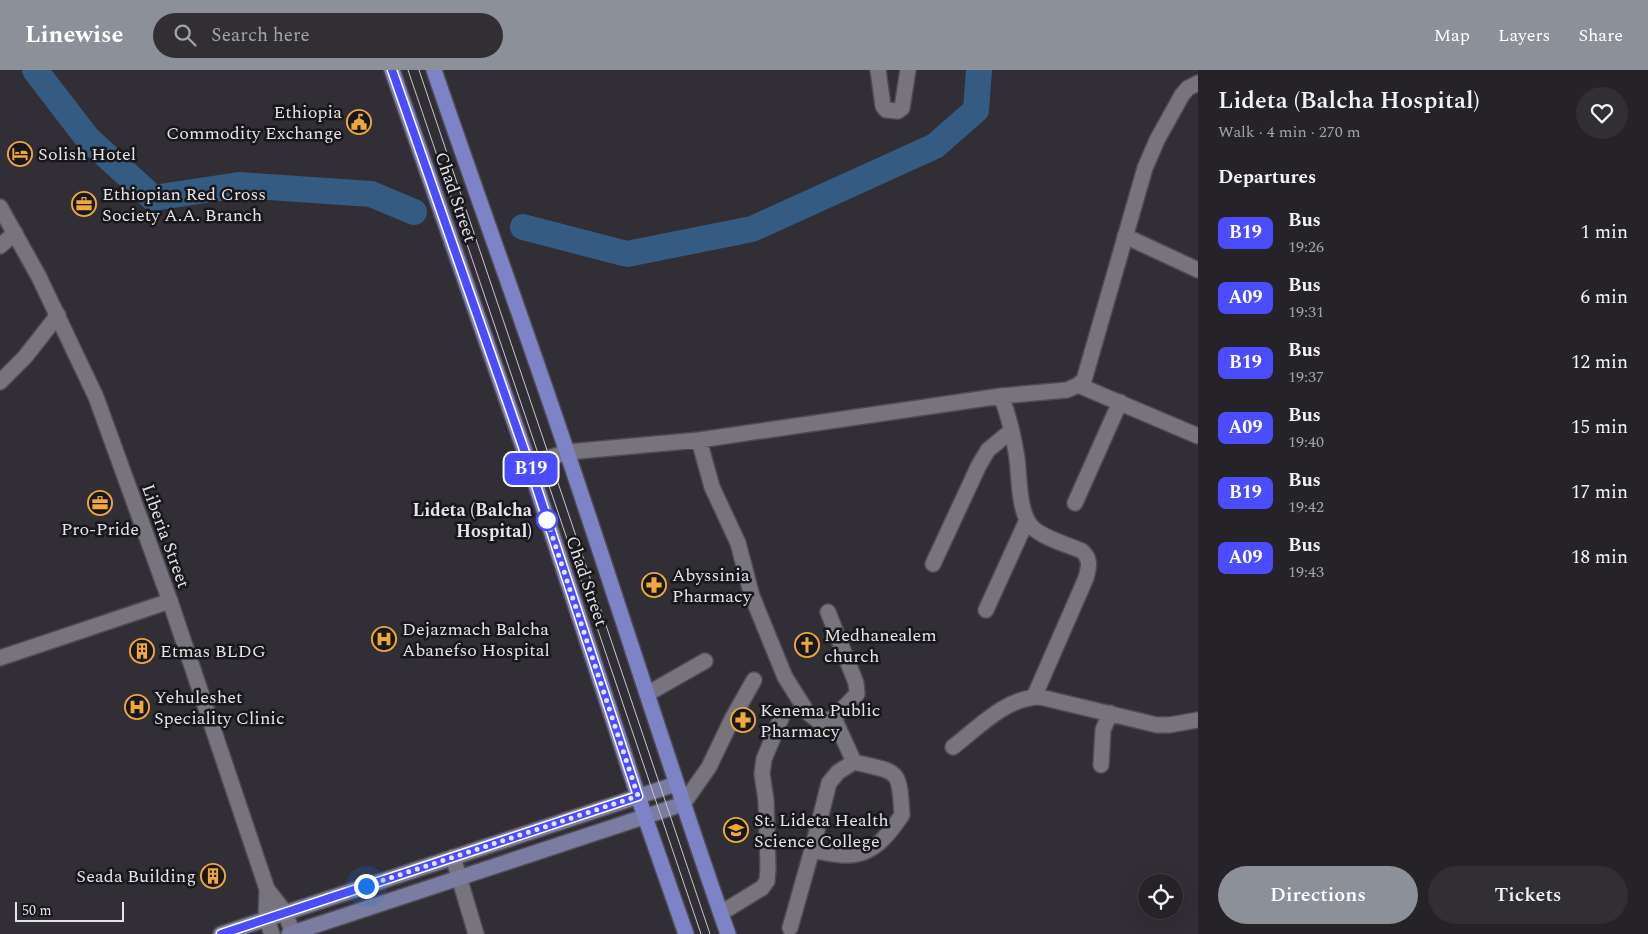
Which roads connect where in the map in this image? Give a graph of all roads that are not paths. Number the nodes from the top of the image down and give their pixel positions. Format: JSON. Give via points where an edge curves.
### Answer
{"nodes":[{"id":1,"x":392,"y":70,"type":"edge"},
{"id":2,"x":434,"y":70,"type":"edge"},
{"id":3,"x":440,"y":70,"type":"edge"},
{"id":4,"x":878,"y":70,"type":"edge"},
{"id":5,"x":908,"y":70,"type":"edge"},
{"id":6,"x":1198,"y":82,"type":"edge"},
{"id":7,"x":442,"y":94,"type":"junction"},
{"id":8,"x":0,"y":207,"type":"edge"},
{"id":9,"x":15,"y":233,"type":"junction"},
{"id":10,"x":1125,"y":236,"type":"junction"},
{"id":11,"x":0,"y":246,"type":"edge"},
{"id":12,"x":1198,"y":270,"type":"edge"},
{"id":13,"x":58,"y":315,"type":"junction"},
{"id":14,"x":0,"y":382,"type":"edge"},
{"id":15,"x":1078,"y":385,"type":"junction"},
{"id":16,"x":1001,"y":396,"type":"junction"},
{"id":17,"x":1120,"y":402,"type":"junction"},
{"id":18,"x":1011,"y":431,"type":"junction"},
{"id":19,"x":1198,"y":436,"type":"edge"},
{"id":20,"x":699,"y":440,"type":"junction"},
{"id":21,"x":568,"y":452,"type":"junction"},
{"id":22,"x":529,"y":464,"type":"junction"},
{"id":23,"x":1075,"y":503,"type":"dead end"},
{"id":24,"x":1027,"y":520,"type":"junction"},
{"id":25,"x":933,"y":564,"type":"dead end"},
{"id":26,"x":170,"y":601,"type":"junction"},
{"id":27,"x":986,"y":610,"type":"dead end"},
{"id":28,"x":828,"y":612,"type":"dead end"},
{"id":29,"x":0,"y":658,"type":"edge"},
{"id":30,"x":705,"y":661,"type":"dead end"},
{"id":31,"x":754,"y":680,"type":"dead end"},
{"id":32,"x":647,"y":694,"type":"junction"},
{"id":33,"x":1034,"y":697,"type":"junction"},
{"id":34,"x":1110,"y":713,"type":"junction"},
{"id":35,"x":782,"y":716,"type":"dead end"},
{"id":36,"x":834,"y":718,"type":"junction"},
{"id":37,"x":1198,"y":720,"type":"edge"},
{"id":38,"x":953,"y":747,"type":"dead end"},
{"id":39,"x":854,"y":762,"type":"junction"},
{"id":40,"x":1102,"y":765,"type":"dead end"},
{"id":41,"x":676,"y":784,"type":"junction"},
{"id":42,"x":693,"y":791,"type":"junction"},
{"id":43,"x":638,"y":796,"type":"junction"},
{"id":44,"x":683,"y":804,"type":"junction"},
{"id":45,"x":645,"y":817,"type":"junction"},
{"id":46,"x":812,"y":850,"type":"junction"},
{"id":47,"x":452,"y":857,"type":"junction"},
{"id":48,"x":458,"y":878,"type":"junction"},
{"id":49,"x":268,"y":889,"type":"junction"},
{"id":50,"x":285,"y":912,"type":"junction"},
{"id":51,"x":721,"y":913,"type":"junction"},
{"id":52,"x":266,"y":918,"type":"junction"},
{"id":53,"x":790,"y":928,"type":"dead end"},
{"id":54,"x":221,"y":934,"type":"edge"},
{"id":55,"x":272,"y":934,"type":"edge"},
{"id":56,"x":292,"y":934,"type":"edge"},
{"id":57,"x":476,"y":934,"type":"edge"},
{"id":58,"x":686,"y":934,"type":"edge"},
{"id":59,"x":728,"y":934,"type":"edge"}],
"edges":[{"from":1,"to":22,"type":"main road","name":"Chad Street"},
{"from":2,"to":7,"type":"main road","name":"Chad Street"},
{"from":3,"to":7,"type":"main road","name":"Chad Street"},
{"from":4,"to":5,"type":"street","via":[[883,106],[892,111],[902,108]]},
{"from":6,"to":10,"type":"street","via":[[1182,95],[1158,140],[1145,168]]},
{"from":7,"to":21,"type":"main road","name":"Chad Street"},
{"from":8,"to":9,"type":"street","name":"Liberia Street"},
{"from":9,"to":11,"type":"street"},
{"from":9,"to":13,"type":"street","name":"Liberia Street"},
{"from":10,"to":12,"type":"street"},
{"from":10,"to":15,"type":"street","via":[[1084,380]]},
{"from":13,"to":14,"type":"street","via":[[25,357]]},
{"from":13,"to":26,"type":"street","name":"Liberia Street","via":[[96,397]]},
{"from":15,"to":16,"type":"street","via":[[1067,390]]},
{"from":15,"to":17,"type":"street"},
{"from":16,"to":18,"type":"street"},
{"from":16,"to":20,"type":"street"},
{"from":17,"to":19,"type":"street"},
{"from":17,"to":23,"type":"street"},
{"from":18,"to":24,"type":"street"},
{"from":18,"to":25,"type":"street","via":[[988,450],[978,465]]},
{"from":20,"to":21,"type":"street"},
{"from":20,"to":36,"type":"street","via":[[712,487],[738,543],[752,596],[785,676],[806,712],[814,719],[820,722]]},
{"from":21,"to":22,"type":"street"},
{"from":21,"to":32,"type":"main road","name":"Chad Street"},
{"from":22,"to":43,"type":"main road","name":"Chad Street"},
{"from":24,"to":27,"type":"street"},
{"from":24,"to":33,"type":"street","via":[[1039,532],[1082,551],[1089,566]]},
{"from":26,"to":29,"type":"street"},
{"from":26,"to":49,"type":"street","name":"Liberia Street"},
{"from":28,"to":36,"type":"street","via":[[856,683],[857,694]]},
{"from":30,"to":32,"type":"street"},
{"from":31,"to":42,"type":"street","via":[[710,767]]},
{"from":32,"to":41,"type":"main road","name":"Chad Street"},
{"from":33,"to":34,"type":"street"},
{"from":33,"to":38,"type":"street","via":[[1005,707]]},
{"from":34,"to":37,"type":"street","via":[[1157,725]]},
{"from":34,"to":40,"type":"street","via":[[1102,730]]},
{"from":35,"to":51,"type":"street","via":[[764,759],[762,774],[766,800],[767,881],[762,888]]},
{"from":36,"to":39,"type":"street"},
{"from":39,"to":46,"type":"street","via":[[828,783]]},
{"from":39,"to":46,"type":"street","via":[[890,770],[895,775],[900,784],[902,815],[882,841],[863,852],[850,856]]},
{"from":41,"to":42,"type":"street"},
{"from":41,"to":43,"type":"main road"},
{"from":41,"to":44,"type":"main road","name":"Chad Street"},
{"from":42,"to":44,"type":"street"},
{"from":43,"to":45,"type":"main road","name":"Chad Street"},
{"from":43,"to":47,"type":"main road"},
{"from":44,"to":45,"type":"main road"},
{"from":44,"to":51,"type":"main road","name":"Chad Street"},
{"from":45,"to":48,"type":"main road"},
{"from":45,"to":58,"type":"main road","name":"Chad Street"},
{"from":46,"to":53,"type":"street"},
{"from":47,"to":48,"type":"street"},
{"from":47,"to":50,"type":"main road"},
{"from":48,"to":56,"type":"main road"},
{"from":48,"to":57,"type":"street"},
{"from":49,"to":50,"type":"street","name":"Liberia Street"},
{"from":49,"to":52,"type":"street","name":"Liberia Street"},
{"from":50,"to":52,"type":"main road"},
{"from":50,"to":56,"type":"street","name":"Liberia Street"},
{"from":51,"to":59,"type":"main road","name":"Chad Street"},
{"from":52,"to":54,"type":"main road"},
{"from":52,"to":55,"type":"street","name":"Liberia Street"}]}
